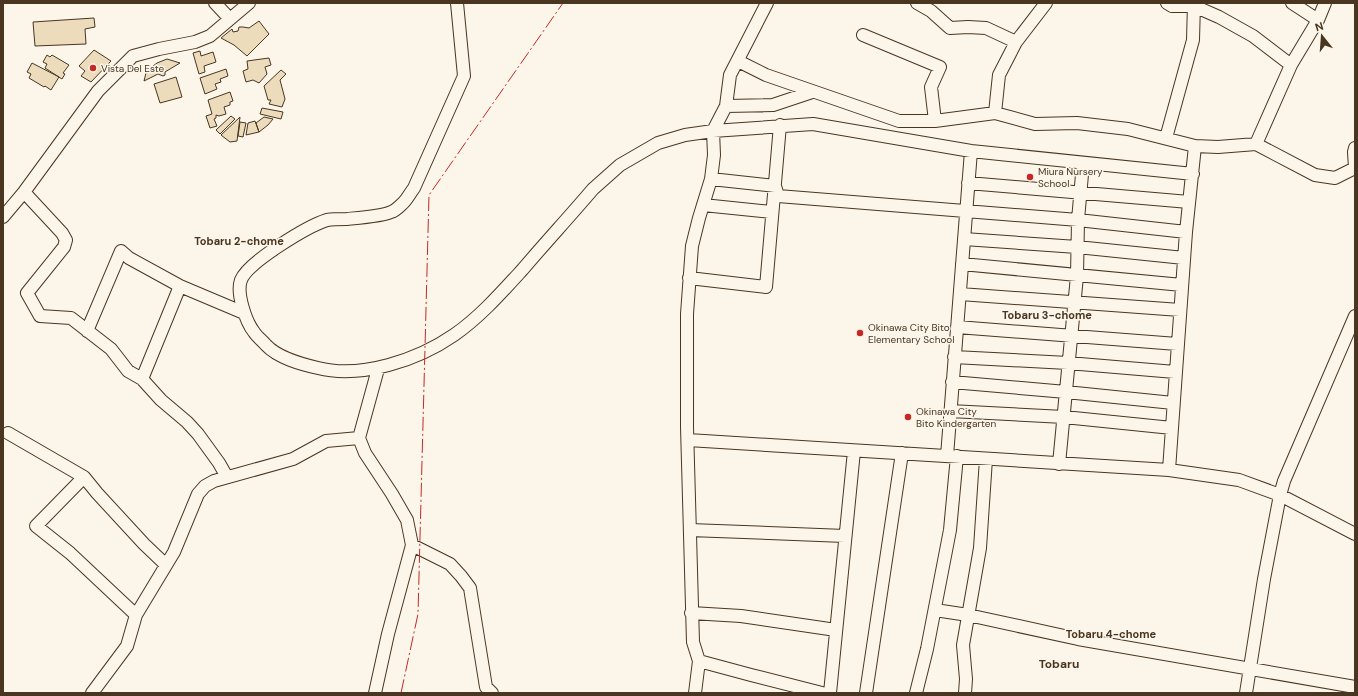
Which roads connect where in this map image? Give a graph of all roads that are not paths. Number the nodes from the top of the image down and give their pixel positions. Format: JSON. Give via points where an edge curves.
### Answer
{"nodes":[{"id":1,"x":215,"y":3,"type":"edge"},
{"id":2,"x":249,"y":3,"type":"edge"},
{"id":3,"x":457,"y":3,"type":"edge"},
{"id":4,"x":767,"y":3,"type":"edge"},
{"id":5,"x":917,"y":3,"type":"edge"},
{"id":6,"x":1046,"y":3,"type":"edge"},
{"id":7,"x":1167,"y":3,"type":"edge"},
{"id":8,"x":1292,"y":3,"type":"edge"},
{"id":9,"x":1325,"y":3,"type":"edge"},
{"id":10,"x":1194,"y":5,"type":"edge"},
{"id":11,"x":936,"y":9,"type":"edge"},
{"id":12,"x":230,"y":19,"type":"junction"},
{"id":13,"x":1318,"y":20,"type":"junction"},
{"id":14,"x":863,"y":35,"type":"dead end"},
{"id":15,"x":1016,"y":42,"type":"junction"},
{"id":16,"x":738,"y":61,"type":"junction"},
{"id":17,"x":1291,"y":65,"type":"junction"},
{"id":18,"x":812,"y":92,"type":"junction"},
{"id":19,"x":726,"y":106,"type":"junction"},
{"id":20,"x":995,"y":113,"type":"junction"},
{"id":21,"x":935,"y":121,"type":"junction"},
{"id":22,"x":780,"y":125,"type":"junction"},
{"id":23,"x":713,"y":131,"type":"junction"},
{"id":24,"x":1166,"y":138,"type":"junction"},
{"id":25,"x":1256,"y":144,"type":"junction"},
{"id":26,"x":1195,"y":146,"type":"junction"},
{"id":27,"x":1355,"y":148,"type":"edge"},
{"id":28,"x":971,"y":151,"type":"junction"},
{"id":29,"x":1083,"y":163,"type":"junction"},
{"id":30,"x":1193,"y":174,"type":"junction"},
{"id":31,"x":711,"y":179,"type":"junction"},
{"id":32,"x":968,"y":183,"type":"junction"},
{"id":33,"x":775,"y":186,"type":"junction"},
{"id":34,"x":24,"y":192,"type":"junction"},
{"id":35,"x":1080,"y":193,"type":"junction"},
{"id":36,"x":1189,"y":202,"type":"junction"},
{"id":37,"x":703,"y":205,"type":"junction"},
{"id":38,"x":772,"y":212,"type":"junction"},
{"id":39,"x":966,"y":212,"type":"junction"},
{"id":40,"x":3,"y":217,"type":"edge"},
{"id":41,"x":1078,"y":220,"type":"junction"},
{"id":42,"x":1186,"y":232,"type":"junction"},
{"id":43,"x":964,"y":239,"type":"junction"},
{"id":44,"x":1077,"y":247,"type":"junction"},
{"id":45,"x":1184,"y":258,"type":"junction"},
{"id":46,"x":962,"y":264,"type":"junction"},
{"id":47,"x":1077,"y":276,"type":"junction"},
{"id":48,"x":689,"y":278,"type":"junction"},
{"id":49,"x":1182,"y":285,"type":"junction"},
{"id":50,"x":180,"y":286,"type":"junction"},
{"id":51,"x":960,"y":294,"type":"junction"},
{"id":52,"x":1074,"y":303,"type":"junction"},
{"id":53,"x":1180,"y":310,"type":"junction"},
{"id":54,"x":244,"y":313,"type":"junction"},
{"id":55,"x":1355,"y":316,"type":"edge"},
{"id":56,"x":957,"y":327,"type":"junction"},
{"id":57,"x":87,"y":331,"type":"junction"},
{"id":58,"x":1071,"y":335,"type":"junction"},
{"id":59,"x":1178,"y":344,"type":"junction"},
{"id":60,"x":954,"y":357,"type":"junction"},
{"id":61,"x":1068,"y":363,"type":"junction"},
{"id":62,"x":378,"y":369,"type":"junction"},
{"id":63,"x":1176,"y":372,"type":"junction"},
{"id":64,"x":142,"y":379,"type":"junction"},
{"id":65,"x":952,"y":382,"type":"junction"},
{"id":66,"x":1066,"y":392,"type":"junction"},
{"id":67,"x":1173,"y":403,"type":"junction"},
{"id":68,"x":950,"y":411,"type":"junction"},
{"id":69,"x":1064,"y":417,"type":"junction"},
{"id":70,"x":1172,"y":428,"type":"junction"},
{"id":71,"x":8,"y":433,"type":"dead end"},
{"id":72,"x":359,"y":438,"type":"junction"},
{"id":73,"x":688,"y":440,"type":"junction"},
{"id":74,"x":854,"y":451,"type":"junction"},
{"id":75,"x":902,"y":453,"type":"junction"},
{"id":76,"x":952,"y":456,"type":"junction"},
{"id":77,"x":986,"y":459,"type":"junction"},
{"id":78,"x":1059,"y":464,"type":"junction"},
{"id":79,"x":1169,"y":470,"type":"junction"},
{"id":80,"x":84,"y":477,"type":"junction"},
{"id":81,"x":228,"y":477,"type":"junction"},
{"id":82,"x":1280,"y":495,"type":"junction"},
{"id":83,"x":690,"y":530,"type":"junction"},
{"id":84,"x":1355,"y":534,"type":"edge"},
{"id":85,"x":845,"y":536,"type":"junction"},
{"id":86,"x":412,"y":545,"type":"junction"},
{"id":87,"x":166,"y":565,"type":"junction"},
{"id":88,"x":935,"y":610,"type":"junction"},
{"id":89,"x":691,"y":613,"type":"junction"},
{"id":90,"x":136,"y":615,"type":"junction"},
{"id":91,"x":968,"y":615,"type":"junction"},
{"id":92,"x":836,"y":630,"type":"junction"},
{"id":93,"x":699,"y":661,"type":"junction"},
{"id":94,"x":1250,"y":669,"type":"junction"},
{"id":95,"x":1355,"y":687,"type":"edge"},
{"id":96,"x":92,"y":693,"type":"edge"},
{"id":97,"x":375,"y":693,"type":"edge"},
{"id":98,"x":492,"y":693,"type":"edge"},
{"id":99,"x":695,"y":693,"type":"edge"},
{"id":100,"x":822,"y":693,"type":"edge"},
{"id":101,"x":830,"y":693,"type":"edge"},
{"id":102,"x":866,"y":693,"type":"edge"},
{"id":103,"x":916,"y":693,"type":"edge"},
{"id":104,"x":965,"y":693,"type":"edge"},
{"id":105,"x":1246,"y":693,"type":"edge"}],
"edges":[{"from":1,"to":12,"type":"street"},
{"from":2,"to":12,"type":"street"},
{"from":3,"to":54,"type":"street","via":[[464,76],[414,188],[404,203],[391,212],[327,220],[292,237],[249,269],[240,281]]},
{"from":4,"to":16,"type":"street"},
{"from":5,"to":11,"type":"street"},
{"from":6,"to":15,"type":"street"},
{"from":7,"to":10,"type":"street","via":[[1172,6]]},
{"from":8,"to":13,"type":"street"},
{"from":9,"to":13,"type":"street"},
{"from":10,"to":17,"type":"street","via":[[1253,36]]},
{"from":10,"to":24,"type":"street","via":[[1193,40]]},
{"from":11,"to":15,"type":"street","via":[[950,28],[986,28]]},
{"from":12,"to":34,"type":"street","via":[[210,36],[133,56],[98,91]]},
{"from":13,"to":17,"type":"street"},
{"from":14,"to":21,"type":"street","via":[[940,67],[931,87]]},
{"from":15,"to":20,"type":"street","via":[[999,76]]},
{"from":16,"to":18,"type":"street","via":[[766,75]]},
{"from":16,"to":19,"type":"street","via":[[730,75]]},
{"from":17,"to":25,"type":"street"},
{"from":18,"to":19,"type":"street","via":[[773,105]]},
{"from":18,"to":21,"type":"street","via":[[899,120]]},
{"from":19,"to":23,"type":"street"},
{"from":20,"to":21,"type":"street"},
{"from":20,"to":24,"type":"street","via":[[1036,124],[1077,123],[1128,129]]},
{"from":22,"to":23,"type":"street"},
{"from":22,"to":28,"type":"street","via":[[813,124]]},
{"from":22,"to":33,"type":"street"},
{"from":23,"to":31,"type":"street"},
{"from":23,"to":62,"type":"street","via":[[685,135],[658,143],[620,165],[593,189],[502,292],[455,335],[436,346]]},
{"from":24,"to":26,"type":"street"},
{"from":25,"to":26,"type":"street"},
{"from":25,"to":27,"type":"street","via":[[1315,176],[1335,178],[1355,168]]},
{"from":26,"to":30,"type":"street"},
{"from":28,"to":29,"type":"street"},
{"from":28,"to":32,"type":"street"},
{"from":29,"to":30,"type":"street"},
{"from":29,"to":35,"type":"street"},
{"from":30,"to":36,"type":"street"},
{"from":31,"to":33,"type":"street"},
{"from":31,"to":37,"type":"street"},
{"from":32,"to":35,"type":"street"},
{"from":32,"to":39,"type":"street"},
{"from":33,"to":38,"type":"street"},
{"from":33,"to":39,"type":"street","via":[[778,196]]},
{"from":34,"to":40,"type":"street"},
{"from":34,"to":57,"type":"street","via":[[66,240],[64,247],[27,294],[40,316],[70,318]]},
{"from":35,"to":36,"type":"street"},
{"from":35,"to":41,"type":"street"},
{"from":36,"to":42,"type":"street"},
{"from":37,"to":38,"type":"street"},
{"from":37,"to":48,"type":"street","via":[[692,246]]},
{"from":38,"to":48,"type":"street","via":[[766,287]]},
{"from":39,"to":41,"type":"street"},
{"from":39,"to":43,"type":"street"},
{"from":41,"to":42,"type":"street"},
{"from":41,"to":44,"type":"street"},
{"from":42,"to":45,"type":"street"},
{"from":43,"to":44,"type":"street"},
{"from":43,"to":46,"type":"street"},
{"from":44,"to":45,"type":"street"},
{"from":44,"to":47,"type":"street"},
{"from":45,"to":49,"type":"street"},
{"from":46,"to":47,"type":"street"},
{"from":46,"to":51,"type":"street"},
{"from":47,"to":49,"type":"street"},
{"from":47,"to":52,"type":"street"},
{"from":48,"to":73,"type":"street"},
{"from":49,"to":53,"type":"street"},
{"from":50,"to":54,"type":"street"},
{"from":50,"to":57,"type":"street","via":[[121,251]]},
{"from":50,"to":64,"type":"street"},
{"from":51,"to":52,"type":"street"},
{"from":51,"to":56,"type":"street"},
{"from":52,"to":53,"type":"street"},
{"from":52,"to":58,"type":"street"},
{"from":53,"to":59,"type":"street"},
{"from":54,"to":62,"type":"street","via":[[254,332],[269,348],[296,363],[330,371]]},
{"from":55,"to":82,"type":"street"},
{"from":56,"to":58,"type":"street"},
{"from":56,"to":60,"type":"street"},
{"from":57,"to":64,"type":"street","via":[[110,349],[128,371]]},
{"from":58,"to":59,"type":"street"},
{"from":58,"to":61,"type":"street"},
{"from":59,"to":63,"type":"street"},
{"from":60,"to":61,"type":"street"},
{"from":60,"to":65,"type":"street"},
{"from":61,"to":63,"type":"street"},
{"from":61,"to":66,"type":"street"},
{"from":62,"to":72,"type":"street"},
{"from":63,"to":67,"type":"street"},
{"from":64,"to":81,"type":"street","via":[[198,434],[220,462]]},
{"from":65,"to":66,"type":"street"},
{"from":65,"to":68,"type":"street"},
{"from":66,"to":67,"type":"street"},
{"from":66,"to":69,"type":"street"},
{"from":67,"to":70,"type":"street"},
{"from":68,"to":69,"type":"street"},
{"from":68,"to":76,"type":"street"},
{"from":69,"to":70,"type":"street"},
{"from":69,"to":78,"type":"street"},
{"from":70,"to":79,"type":"street"},
{"from":71,"to":80,"type":"street"},
{"from":72,"to":81,"type":"street","via":[[326,441],[293,459]]},
{"from":72,"to":86,"type":"street","via":[[365,453],[407,520]]},
{"from":73,"to":74,"type":"street"},
{"from":73,"to":83,"type":"street"},
{"from":74,"to":75,"type":"street"},
{"from":74,"to":85,"type":"street"},
{"from":75,"to":76,"type":"street"},
{"from":75,"to":102,"type":"street"},
{"from":76,"to":77,"type":"street"},
{"from":76,"to":88,"type":"street","via":[[950,530]]},
{"from":77,"to":78,"type":"street"},
{"from":77,"to":91,"type":"street","via":[[980,548]]},
{"from":78,"to":79,"type":"street"},
{"from":79,"to":82,"type":"street","via":[[1239,480]]},
{"from":80,"to":87,"type":"street"},
{"from":80,"to":90,"type":"street","via":[[36,526],[70,553]]},
{"from":81,"to":87,"type":"street","via":[[205,486],[198,494]]},
{"from":82,"to":84,"type":"street"},
{"from":82,"to":94,"type":"street"},
{"from":83,"to":85,"type":"street"},
{"from":83,"to":89,"type":"street"},
{"from":85,"to":92,"type":"street"},
{"from":86,"to":97,"type":"street"},
{"from":86,"to":98,"type":"street","via":[[450,564],[470,588],[486,687]]},
{"from":87,"to":90,"type":"street"},
{"from":88,"to":91,"type":"street"},
{"from":88,"to":103,"type":"street"},
{"from":89,"to":92,"type":"street","via":[[741,616]]},
{"from":89,"to":93,"type":"street","via":[[693,642]]},
{"from":90,"to":96,"type":"street","via":[[127,646]]},
{"from":91,"to":94,"type":"street","via":[[1078,639]]},
{"from":91,"to":104,"type":"street","via":[[963,645]]},
{"from":92,"to":101,"type":"street"},
{"from":93,"to":99,"type":"street"},
{"from":93,"to":100,"type":"street"},
{"from":94,"to":95,"type":"street"},
{"from":94,"to":105,"type":"street"}]}
